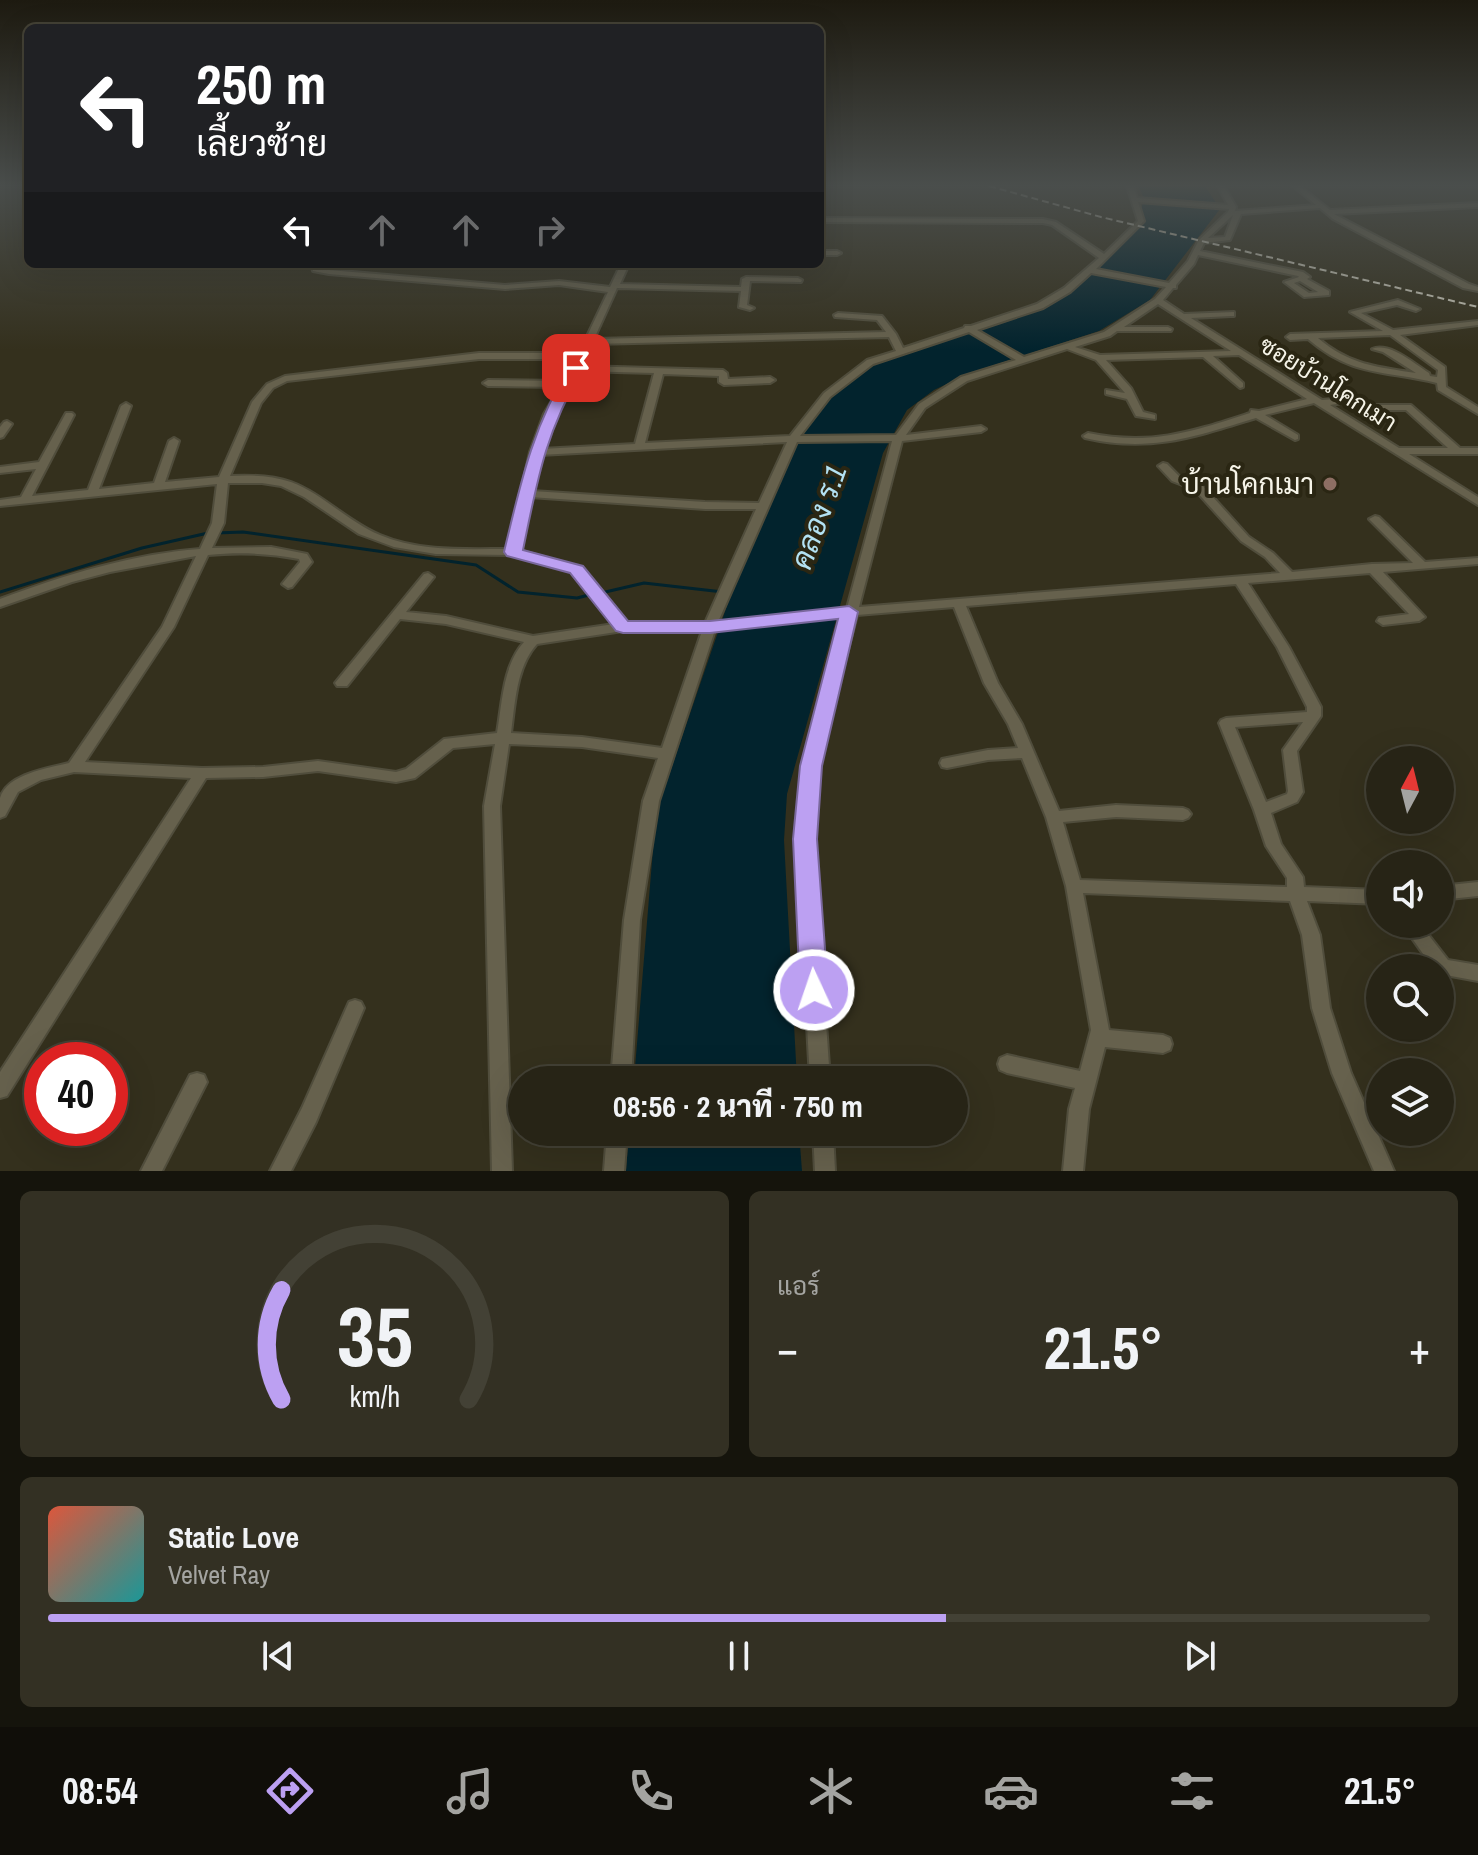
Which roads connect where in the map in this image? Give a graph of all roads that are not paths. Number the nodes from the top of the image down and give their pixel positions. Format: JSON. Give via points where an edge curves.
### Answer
{"nodes":[{"id":1,"x":1079,"y":241,"type":"edge"},
{"id":2,"x":1121,"y":241,"type":"edge"},
{"id":3,"x":1206,"y":241,"type":"edge"},
{"id":4,"x":1381,"y":241,"type":"edge"},
{"id":5,"x":1200,"y":247,"type":"junction"},
{"id":6,"x":824,"y":253,"type":"edge"},
{"id":7,"x":837,"y":253,"type":"dead end"},
{"id":8,"x":1104,"y":258,"type":"junction"},
{"id":9,"x":316,"y":268,"type":"edge"},
{"id":10,"x":623,"y":268,"type":"edge"},
{"id":11,"x":1093,"y":270,"type":"junction"},
{"id":12,"x":1302,"y":279,"type":"dead end"},
{"id":13,"x":798,"y":280,"type":"dead end"},
{"id":14,"x":1170,"y":286,"type":"junction"},
{"id":15,"x":615,"y":288,"type":"junction"},
{"id":16,"x":742,"y":289,"type":"junction"},
{"id":17,"x":1478,"y":289,"type":"edge"},
{"id":18,"x":1158,"y":301,"type":"junction"},
{"id":19,"x":750,"y":308,"type":"dead end"},
{"id":20,"x":1416,"y":309,"type":"dead end"},
{"id":21,"x":1231,"y":314,"type":"dead end"},
{"id":22,"x":838,"y":315,"type":"dead end"},
{"id":23,"x":1184,"y":316,"type":"junction"},
{"id":24,"x":1478,"y":323,"type":"edge"},
{"id":25,"x":1460,"y":325,"type":"junction"},
{"id":26,"x":968,"y":328,"type":"junction"},
{"id":27,"x":1114,"y":329,"type":"junction"},
{"id":28,"x":1168,"y":329,"type":"dead end"},
{"id":29,"x":892,"y":334,"type":"junction"},
{"id":30,"x":1392,"y":334,"type":"junction"},
{"id":31,"x":1478,"y":334,"type":"edge"},
{"id":32,"x":1290,"y":337,"type":"dead end"},
{"id":33,"x":1311,"y":337,"type":"junction"},
{"id":34,"x":589,"y":342,"type":"junction"},
{"id":35,"x":1070,"y":348,"type":"junction"},
{"id":36,"x":1376,"y":349,"type":"dead end"},
{"id":37,"x":900,"y":350,"type":"junction"},
{"id":38,"x":1241,"y":354,"type":"junction"},
{"id":39,"x":1206,"y":355,"type":"junction"},
{"id":40,"x":582,"y":356,"type":"junction"},
{"id":41,"x":1099,"y":358,"type":"junction"},
{"id":42,"x":1347,"y":360,"type":"junction"},
{"id":43,"x":1024,"y":361,"type":"junction"},
{"id":44,"x":576,"y":368,"type":"junction"},
{"id":45,"x":659,"y":370,"type":"junction"},
{"id":46,"x":1426,"y":375,"type":"junction"},
{"id":47,"x":770,"y":380,"type":"dead end"},
{"id":48,"x":1441,"y":380,"type":"junction"},
{"id":49,"x":488,"y":383,"type":"dead end"},
{"id":50,"x":565,"y":384,"type":"junction"},
{"id":51,"x":1240,"y":385,"type":"dead end"},
{"id":52,"x":1109,"y":392,"type":"dead end"},
{"id":53,"x":1131,"y":397,"type":"junction"},
{"id":54,"x":1346,"y":400,"type":"dead end"},
{"id":55,"x":1318,"y":402,"type":"junction"},
{"id":56,"x":126,"y":406,"type":"dead end"},
{"id":57,"x":1373,"y":407,"type":"dead end"},
{"id":58,"x":1478,"y":411,"type":"edge"},
{"id":59,"x":1254,"y":412,"type":"junction"},
{"id":60,"x":69,"y":415,"type":"dead end"},
{"id":61,"x":1152,"y":417,"type":"dead end"},
{"id":62,"x":7,"y":424,"type":"dead end"},
{"id":63,"x":981,"y":429,"type":"dead end"},
{"id":64,"x":0,"y":435,"type":"edge"},
{"id":65,"x":1088,"y":436,"type":"dead end"},
{"id":66,"x":1295,"y":437,"type":"dead end"},
{"id":67,"x":793,"y":439,"type":"junction"},
{"id":68,"x":898,"y":439,"type":"junction"},
{"id":69,"x":174,"y":441,"type":"dead end"},
{"id":70,"x":639,"y":448,"type":"junction"},
{"id":71,"x":1398,"y":451,"type":"junction"},
{"id":72,"x":1457,"y":451,"type":"junction"},
{"id":73,"x":1478,"y":451,"type":"edge"},
{"id":74,"x":535,"y":452,"type":"junction"},
{"id":75,"x":43,"y":465,"type":"junction"},
{"id":76,"x":1163,"y":466,"type":"dead end"},
{"id":77,"x":0,"y":470,"type":"edge"},
{"id":78,"x":223,"y":480,"type":"junction"},
{"id":79,"x":158,"y":486,"type":"junction"},
{"id":80,"x":92,"y":493,"type":"junction"},
{"id":81,"x":527,"y":494,"type":"junction"},
{"id":82,"x":25,"y":500,"type":"junction"},
{"id":83,"x":1478,"y":502,"type":"edge"},
{"id":84,"x":0,"y":503,"type":"edge"},
{"id":85,"x":764,"y":506,"type":"junction"},
{"id":86,"x":1375,"y":519,"type":"dead end"},
{"id":87,"x":206,"y":547,"type":"junction"},
{"id":88,"x":513,"y":552,"type":"junction"},
{"id":89,"x":1478,"y":561,"type":"edge"},
{"id":90,"x":1421,"y":564,"type":"junction"},
{"id":91,"x":1372,"y":568,"type":"junction"},
{"id":92,"x":1288,"y":575,"type":"junction"},
{"id":93,"x":428,"y":577,"type":"dead end"},
{"id":94,"x":1239,"y":579,"type":"junction"},
{"id":95,"x":288,"y":584,"type":"dead end"},
{"id":96,"x":0,"y":603,"type":"edge"},
{"id":97,"x":959,"y":604,"type":"junction"},
{"id":98,"x":849,"y":612,"type":"junction"},
{"id":99,"x":396,"y":615,"type":"junction"},
{"id":100,"x":1383,"y":621,"type":"dead end"},
{"id":101,"x":623,"y":627,"type":"junction"},
{"id":102,"x":710,"y":627,"type":"junction"},
{"id":103,"x":533,"y":640,"type":"junction"},
{"id":104,"x":342,"y":683,"type":"dead end"},
{"id":105,"x":1314,"y":716,"type":"junction"},
{"id":106,"x":500,"y":738,"type":"junction"},
{"id":107,"x":1027,"y":753,"type":"junction"},
{"id":108,"x":666,"y":754,"type":"junction"},
{"id":109,"x":947,"y":763,"type":"dead end"},
{"id":110,"x":74,"y":767,"type":"junction"},
{"id":111,"x":202,"y":773,"type":"junction"},
{"id":112,"x":1,"y":810,"type":"edge"},
{"id":113,"x":1262,"y":810,"type":"junction"},
{"id":114,"x":1183,"y":814,"type":"dead end"},
{"id":115,"x":1054,"y":817,"type":"junction"},
{"id":116,"x":1074,"y":886,"type":"junction"},
{"id":117,"x":1478,"y":889,"type":"edge"},
{"id":118,"x":1454,"y":892,"type":"edge"},
{"id":119,"x":1296,"y":895,"type":"junction"},
{"id":120,"x":1366,"y":897,"type":"edge"},
{"id":121,"x":1421,"y":938,"type":"edge"},
{"id":122,"x":1478,"y":973,"type":"edge"},
{"id":123,"x":355,"y":1008,"type":"dead end"},
{"id":124,"x":1098,"y":1038,"type":"junction"},
{"id":125,"x":1163,"y":1044,"type":"dead end"},
{"id":126,"x":1007,"y":1064,"type":"dead end"},
{"id":127,"x":622,"y":1066,"type":"edge"},
{"id":128,"x":819,"y":1066,"type":"edge"},
{"id":129,"x":197,"y":1082,"type":"dead end"},
{"id":130,"x":1087,"y":1082,"type":"junction"},
{"id":131,"x":0,"y":1089,"type":"edge"},
{"id":132,"x":616,"y":1146,"type":"edge"},
{"id":133,"x":824,"y":1146,"type":"edge"},
{"id":134,"x":151,"y":1171,"type":"edge"},
{"id":135,"x":280,"y":1171,"type":"edge"},
{"id":136,"x":502,"y":1171,"type":"edge"},
{"id":137,"x":614,"y":1171,"type":"edge"},
{"id":138,"x":825,"y":1171,"type":"edge"},
{"id":139,"x":1073,"y":1171,"type":"edge"},
{"id":140,"x":1384,"y":1171,"type":"edge"}],
"edges":[{"from":1,"to":8,"type":"street"},
{"from":2,"to":8,"type":"street"},
{"from":3,"to":5,"type":"street"},
{"from":4,"to":17,"type":"street"},
{"from":5,"to":12,"type":"street","via":[[1306,276]]},
{"from":5,"to":14,"type":"street"},
{"from":6,"to":7,"type":"street"},
{"from":8,"to":11,"type":"street"},
{"from":9,"to":15,"type":"street","via":[[480,286],[559,283]]},
{"from":10,"to":15,"type":"street"},
{"from":11,"to":14,"type":"street"},
{"from":11,"to":26,"type":"street","via":[[1040,306]]},
{"from":13,"to":16,"type":"street","via":[[749,278]]},
{"from":14,"to":18,"type":"street"},
{"from":15,"to":16,"type":"street"},
{"from":15,"to":34,"type":"street"},
{"from":16,"to":19,"type":"street","via":[[743,307]]},
{"from":18,"to":23,"type":"street","name":"ซอยบ้านโคกเมา"},
{"from":18,"to":27,"type":"street"},
{"from":20,"to":30,"type":"street","via":[[1398,302],[1354,312]]},
{"from":21,"to":23,"type":"street"},
{"from":22,"to":29,"type":"street","via":[[879,318]]},
{"from":23,"to":38,"type":"street","name":"ซอยบ้านโคกเมา"},
{"from":24,"to":25,"type":"street"},
{"from":25,"to":30,"type":"street"},
{"from":25,"to":31,"type":"street"},
{"from":26,"to":37,"type":"street"},
{"from":26,"to":43,"type":"street"},
{"from":27,"to":28,"type":"street"},
{"from":27,"to":35,"type":"street"},
{"from":29,"to":34,"type":"street"},
{"from":29,"to":37,"type":"street"},
{"from":30,"to":33,"type":"street"},
{"from":30,"to":48,"type":"street","via":[[1442,369]]},
{"from":32,"to":33,"type":"street"},
{"from":33,"to":42,"type":"street"},
{"from":34,"to":40,"type":"street"},
{"from":35,"to":41,"type":"street"},
{"from":35,"to":43,"type":"street"},
{"from":36,"to":46,"type":"street"},
{"from":37,"to":67,"type":"street","via":[[870,362],[827,395]]},
{"from":38,"to":39,"type":"street"},
{"from":38,"to":55,"type":"street","name":"ซอยบ้านโคกเมา"},
{"from":39,"to":41,"type":"street"},
{"from":39,"to":51,"type":"street"},
{"from":40,"to":44,"type":"street"},
{"from":40,"to":78,"type":"street","via":[[479,356],[276,382],[257,402]]},
{"from":41,"to":53,"type":"street","via":[[1108,376]]},
{"from":42,"to":46,"type":"street"},
{"from":42,"to":48,"type":"street","via":[[1380,373]]},
{"from":43,"to":68,"type":"street","via":[[964,379],[922,406]]},
{"from":44,"to":45,"type":"street"},
{"from":44,"to":50,"type":"street"},
{"from":45,"to":47,"type":"street","via":[[723,373],[724,382]]},
{"from":45,"to":70,"type":"street"},
{"from":46,"to":48,"type":"street"},
{"from":48,"to":58,"type":"street","via":[[1448,395]]},
{"from":49,"to":50,"type":"street"},
{"from":50,"to":74,"type":"street"},
{"from":52,"to":53,"type":"street"},
{"from":53,"to":61,"type":"street","via":[[1139,414]]},
{"from":54,"to":55,"type":"street"},
{"from":55,"to":59,"type":"street"},
{"from":55,"to":71,"type":"street","name":"ซอยบ้านโคกเมา"},
{"from":56,"to":80,"type":"street"},
{"from":57,"to":72,"type":"street","via":[[1408,407]]},
{"from":59,"to":65,"type":"street","via":[[1156,441]]},
{"from":59,"to":66,"type":"street"},
{"from":60,"to":75,"type":"street"},
{"from":62,"to":64,"type":"street"},
{"from":63,"to":68,"type":"street"},
{"from":67,"to":68,"type":"street"},
{"from":67,"to":70,"type":"street"},
{"from":67,"to":85,"type":"street"},
{"from":68,"to":98,"type":"street"},
{"from":69,"to":79,"type":"street"},
{"from":70,"to":74,"type":"street"},
{"from":71,"to":72,"type":"street"},
{"from":71,"to":83,"type":"street","name":"ซอยบ้านโคกเมา"},
{"from":72,"to":73,"type":"street"},
{"from":74,"to":81,"type":"street"},
{"from":75,"to":77,"type":"street"},
{"from":75,"to":82,"type":"street"},
{"from":76,"to":92,"type":"street","via":[[1176,479],[1199,488],[1245,539]]},
{"from":78,"to":79,"type":"street"},
{"from":78,"to":87,"type":"street","via":[[218,523]]},
{"from":78,"to":88,"type":"street","via":[[293,486],[366,534],[403,545],[452,553]]},
{"from":79,"to":80,"type":"street"},
{"from":80,"to":82,"type":"street"},
{"from":81,"to":85,"type":"street","via":[[610,496],[711,508]]},
{"from":81,"to":88,"type":"street"},
{"from":82,"to":84,"type":"street"},
{"from":85,"to":102,"type":"street"},
{"from":86,"to":90,"type":"street"},
{"from":87,"to":95,"type":"street","via":[[303,556],[306,562]]},
{"from":87,"to":96,"type":"street","via":[[85,575]]},
{"from":87,"to":110,"type":"street","via":[[168,627]]},
{"from":88,"to":101,"type":"street","via":[[577,570]]},
{"from":89,"to":90,"type":"street"},
{"from":90,"to":91,"type":"street"},
{"from":91,"to":92,"type":"street"},
{"from":91,"to":100,"type":"street","via":[[1419,617]]},
{"from":92,"to":94,"type":"street"},
{"from":93,"to":99,"type":"street"},
{"from":94,"to":97,"type":"street"},
{"from":94,"to":105,"type":"street","via":[[1303,683]]},
{"from":97,"to":98,"type":"street"},
{"from":97,"to":107,"type":"street"},
{"from":98,"to":102,"type":"street"},
{"from":98,"to":128,"type":"street","via":[[811,766],[805,839]]},
{"from":99,"to":103,"type":"street","via":[[446,620]]},
{"from":99,"to":104,"type":"street"},
{"from":101,"to":102,"type":"street"},
{"from":101,"to":103,"type":"street"},
{"from":102,"to":108,"type":"street"},
{"from":103,"to":106,"type":"street","via":[[512,681]]},
{"from":105,"to":113,"type":"street","via":[[1290,750],[1296,792]]},
{"from":105,"to":113,"type":"street","via":[[1226,723]]},
{"from":106,"to":108,"type":"street"},
{"from":106,"to":111,"type":"street","via":[[449,743],[410,774],[396,777],[318,766]]},
{"from":106,"to":136,"type":"street","via":[[492,806]]},
{"from":107,"to":109,"type":"street"},
{"from":107,"to":115,"type":"street"},
{"from":108,"to":127,"type":"street","via":[[651,801],[632,920]]},
{"from":110,"to":111,"type":"street"},
{"from":110,"to":112,"type":"street","via":[[13,788]]},
{"from":111,"to":131,"type":"street"},
{"from":113,"to":119,"type":"street","via":[[1274,846],[1295,877]]},
{"from":114,"to":115,"type":"street","via":[[1116,811]]},
{"from":115,"to":116,"type":"street"},
{"from":116,"to":119,"type":"street"},
{"from":116,"to":124,"type":"street"},
{"from":117,"to":118,"type":"street"},
{"from":119,"to":120,"type":"street"},
{"from":119,"to":140,"type":"street","via":[[1311,935],[1321,1008]]},
{"from":121,"to":122,"type":"street","via":[[1443,967]]},
{"from":123,"to":135,"type":"street"},
{"from":124,"to":125,"type":"street"},
{"from":124,"to":130,"type":"street"},
{"from":126,"to":130,"type":"street"},
{"from":129,"to":134,"type":"street"},
{"from":130,"to":139,"type":"street"},
{"from":132,"to":137,"type":"street"},
{"from":133,"to":138,"type":"street"}]}
